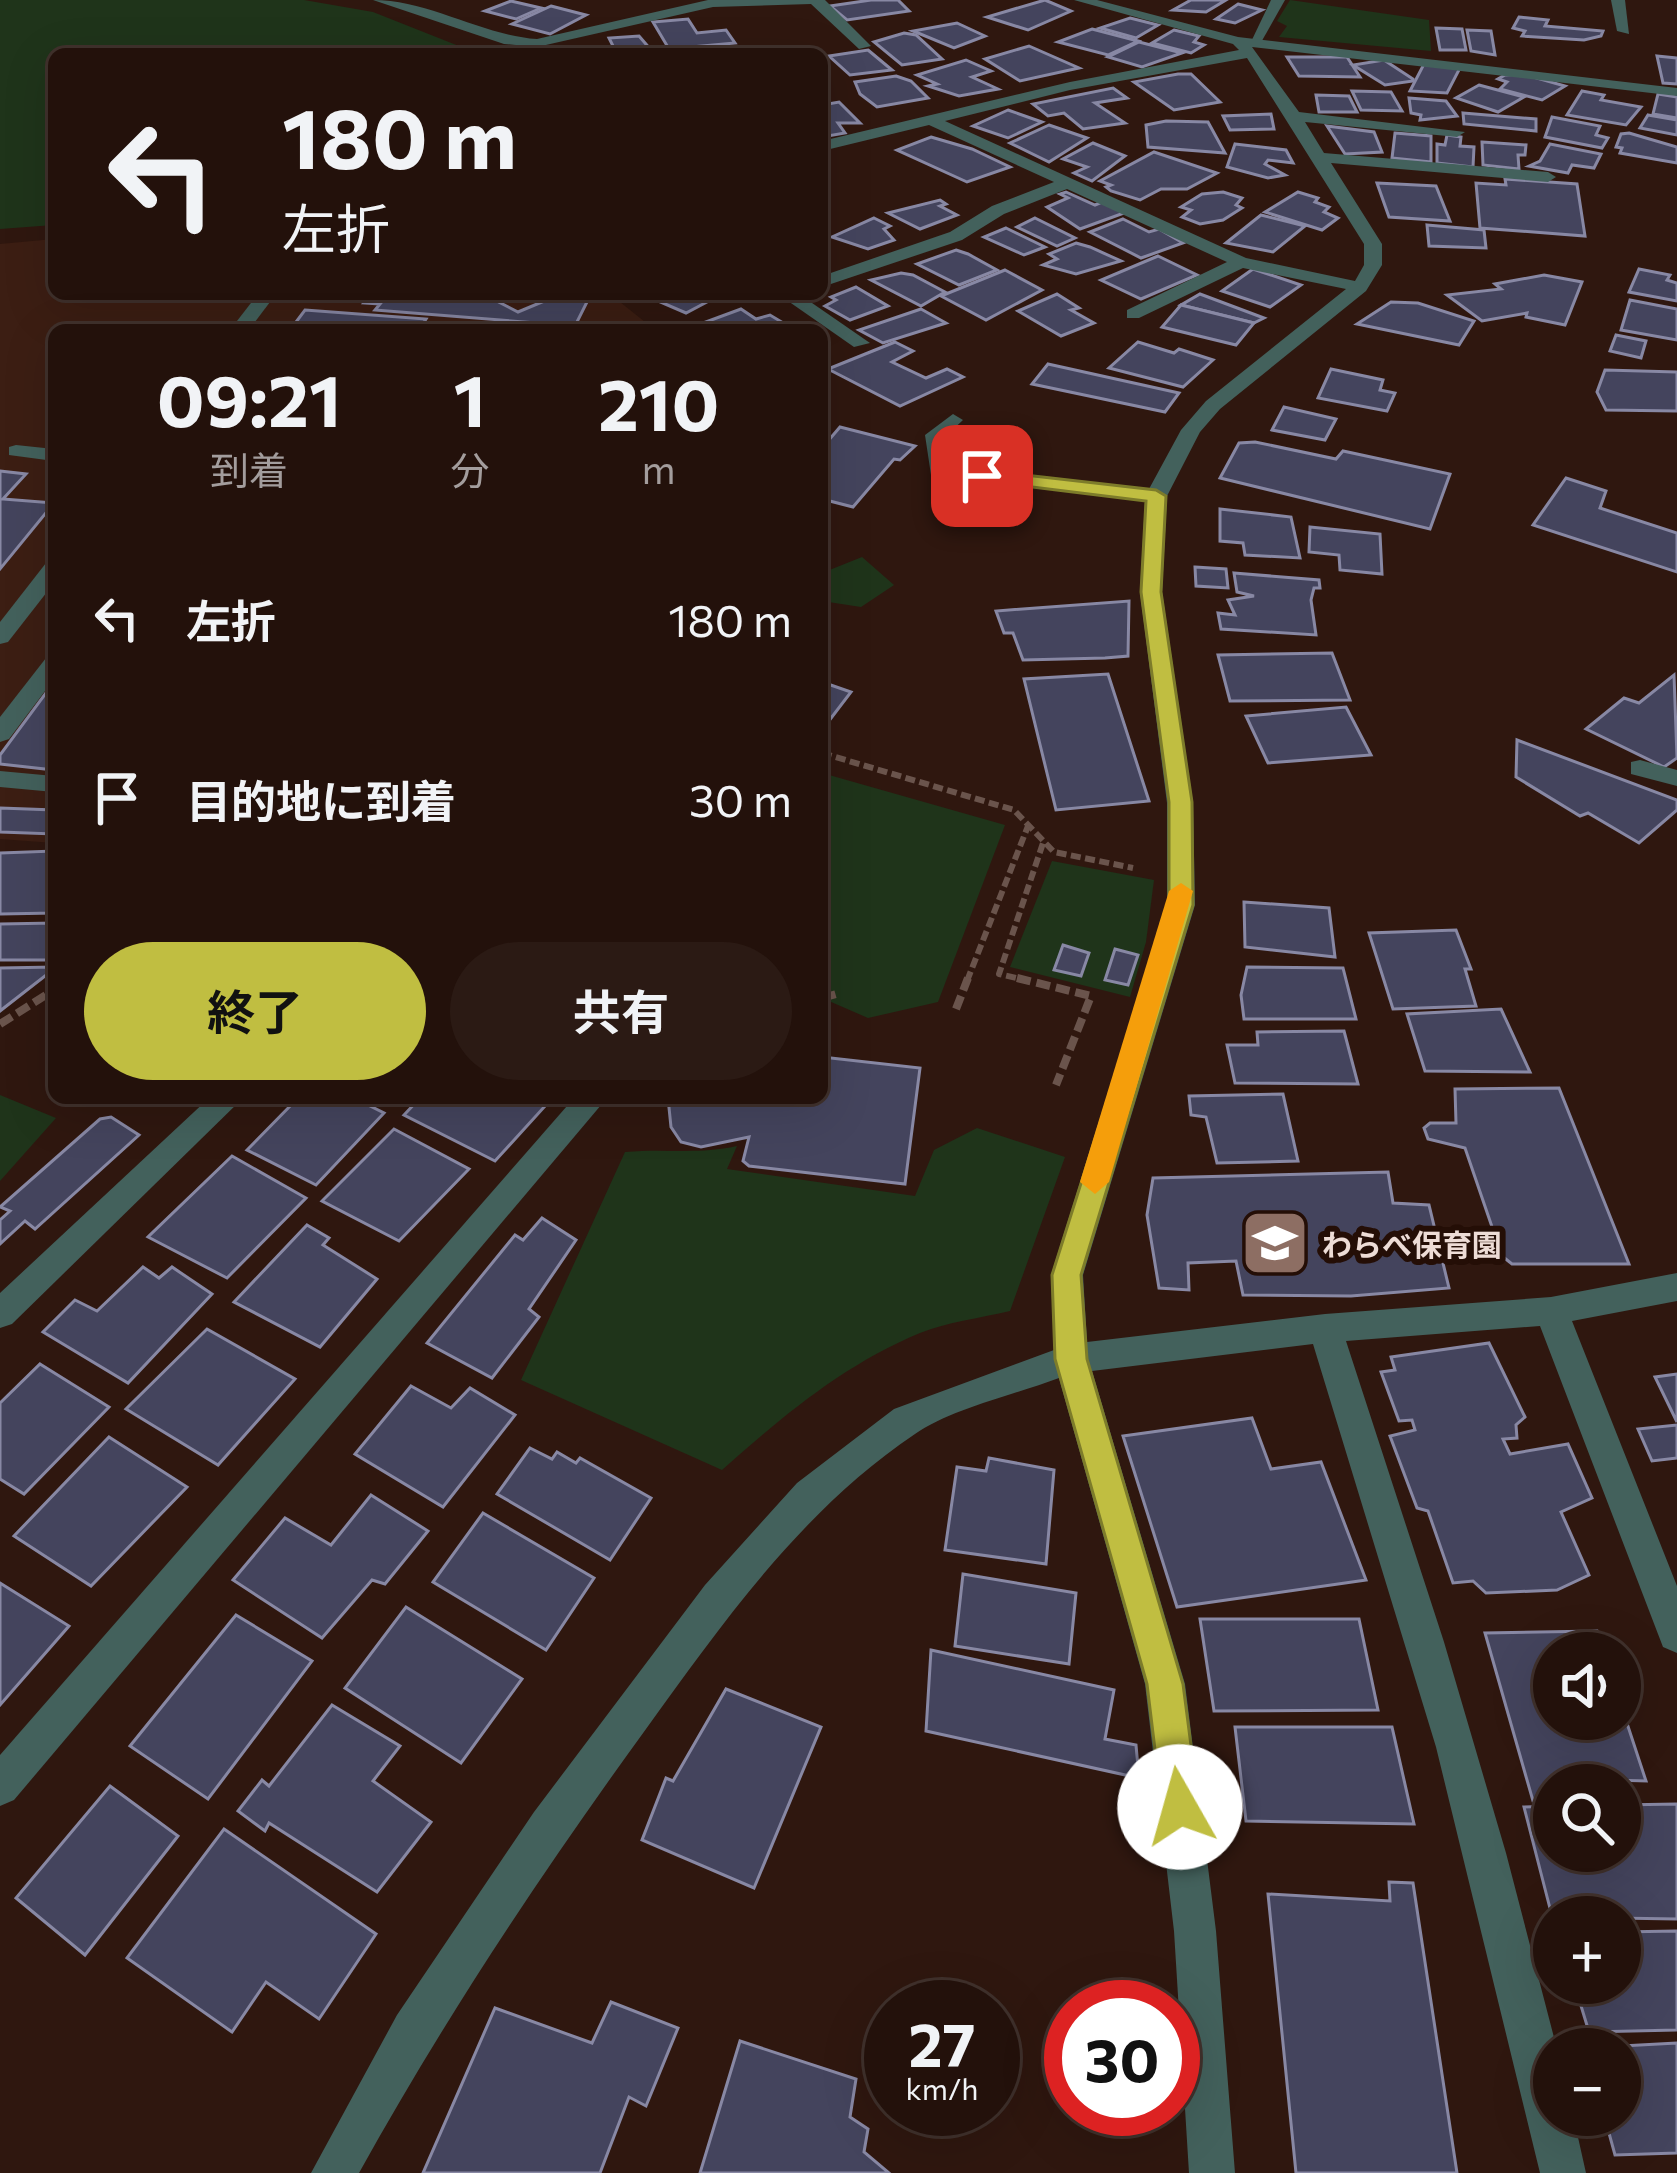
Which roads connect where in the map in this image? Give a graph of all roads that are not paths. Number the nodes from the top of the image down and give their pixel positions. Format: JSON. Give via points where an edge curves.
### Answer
{"nodes":[{"id":1,"x":380,"y":0,"type":"edge"},
{"id":2,"x":816,"y":0,"type":"edge"},
{"id":3,"x":1081,"y":0,"type":"edge"},
{"id":4,"x":1278,"y":0,"type":"edge"},
{"id":5,"x":1618,"y":0,"type":"edge"},
{"id":6,"x":1624,"y":31,"type":"dead end"},
{"id":7,"x":864,"y":46,"type":"dead end"},
{"id":8,"x":1247,"y":46,"type":"junction"},
{"id":9,"x":1677,"y":92,"type":"edge"},
{"id":10,"x":1293,"y":116,"type":"junction"},
{"id":11,"x":933,"y":121,"type":"junction"},
{"id":12,"x":1456,"y":132,"type":"dead end"},
{"id":13,"x":828,"y":145,"type":"edge"},
{"id":14,"x":1319,"y":157,"type":"junction"},
{"id":15,"x":1548,"y":177,"type":"dead end"},
{"id":16,"x":1072,"y":181,"type":"junction"},
{"id":17,"x":1241,"y":262,"type":"junction"},
{"id":18,"x":828,"y":280,"type":"edge"},
{"id":19,"x":1360,"y":286,"type":"junction"},
{"id":20,"x":262,"y":300,"type":"edge"},
{"id":21,"x":796,"y":300,"type":"edge"},
{"id":22,"x":1133,"y":314,"type":"dead end"},
{"id":23,"x":244,"y":324,"type":"edge"},
{"id":24,"x":862,"y":344,"type":"dead end"},
{"id":25,"x":953,"y":420,"type":"dead end"},
{"id":26,"x":16,"y":451,"type":"dead end"},
{"id":27,"x":48,"y":454,"type":"edge"},
{"id":28,"x":1156,"y":496,"type":"junction"},
{"id":29,"x":48,"y":576,"type":"edge"},
{"id":30,"x":0,"y":637,"type":"edge"},
{"id":31,"x":48,"y":671,"type":"edge"},
{"id":32,"x":0,"y":734,"type":"edge"},
{"id":33,"x":1640,"y":768,"type":"dead end"},
{"id":34,"x":1677,"y":778,"type":"edge"},
{"id":35,"x":0,"y":779,"type":"edge"},
{"id":36,"x":48,"y":783,"type":"edge"},
{"id":37,"x":222,"y":1104,"type":"edge"},
{"id":38,"x":587,"y":1104,"type":"edge"},
{"id":39,"x":1677,"y":1287,"type":"edge"},
{"id":40,"x":1551,"y":1310,"type":"junction"},
{"id":41,"x":0,"y":1314,"type":"edge"},
{"id":42,"x":1325,"y":1328,"type":"junction"},
{"id":43,"x":1071,"y":1359,"type":"junction"},
{"id":44,"x":1677,"y":1634,"type":"edge"},
{"id":45,"x":0,"y":1786,"type":"edge"},
{"id":46,"x":334,"y":2173,"type":"edge"},
{"id":47,"x":1212,"y":2173,"type":"edge"},
{"id":48,"x":1563,"y":2173,"type":"edge"}],
"edges":[{"from":1,"to":2,"type":"street","via":[[537,43],[713,4]]},
{"from":2,"to":7,"type":"street"},
{"from":3,"to":8,"type":"street"},
{"from":4,"to":8,"type":"street"},
{"from":5,"to":6,"type":"street"},
{"from":8,"to":9,"type":"street"},
{"from":8,"to":10,"type":"street"},
{"from":8,"to":11,"type":"street"},
{"from":10,"to":12,"type":"street"},
{"from":10,"to":14,"type":"street"},
{"from":11,"to":13,"type":"street"},
{"from":11,"to":16,"type":"street"},
{"from":14,"to":15,"type":"street"},
{"from":14,"to":19,"type":"street","via":[[1373,244],[1373,266]]},
{"from":16,"to":17,"type":"street"},
{"from":16,"to":18,"type":"street","via":[[956,236]]},
{"from":17,"to":19,"type":"street"},
{"from":17,"to":22,"type":"street"},
{"from":19,"to":28,"type":"street","via":[[1213,405]]},
{"from":20,"to":23,"type":"street"},
{"from":21,"to":24,"type":"street"},
{"from":25,"to":28,"type":"street","via":[[935,435],[938,471]]},
{"from":26,"to":27,"type":"street"},
{"from":28,"to":43,"type":"street","via":[[1151,592],[1180,802],[1181,905],[1066,1275]]},
{"from":29,"to":30,"type":"street"},
{"from":31,"to":32,"type":"street"},
{"from":33,"to":34,"type":"street"},
{"from":35,"to":36,"type":"street"},
{"from":37,"to":41,"type":"street"},
{"from":38,"to":45,"type":"street"},
{"from":39,"to":40,"type":"street"},
{"from":40,"to":42,"type":"street"},
{"from":40,"to":44,"type":"street"},
{"from":42,"to":43,"type":"street"},
{"from":42,"to":48,"type":"street","via":[[1418,1602]]},
{"from":43,"to":46,"type":"street","via":[[906,1420],[810,1496],[718,1598],[549,1827],[412,2031]]},
{"from":43,"to":47,"type":"street","via":[[1165,1684],[1195,1930]]}]}
